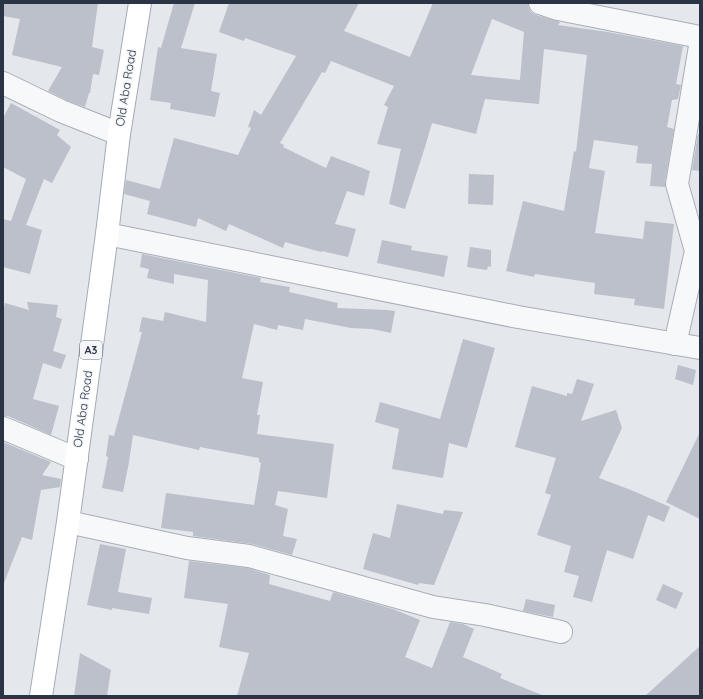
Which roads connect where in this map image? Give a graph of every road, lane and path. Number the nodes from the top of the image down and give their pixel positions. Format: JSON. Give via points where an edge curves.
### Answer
{"nodes":[{"id":1,"x":140,"y":3,"type":"edge"},
{"id":2,"x":540,"y":3,"type":"edge"},
{"id":3,"x":700,"y":37,"type":"edge"},
{"id":4,"x":700,"y":46,"type":"edge"},
{"id":5,"x":5,"y":89,"type":"edge"},
{"id":6,"x":119,"y":134,"type":"junction"},
{"id":7,"x":107,"y":234,"type":"junction"},
{"id":8,"x":676,"y":344,"type":"junction"},
{"id":9,"x":700,"y":348,"type":"edge"},
{"id":10,"x":3,"y":428,"type":"edge"},
{"id":11,"x":76,"y":459,"type":"junction"},
{"id":12,"x":68,"y":522,"type":"junction"},
{"id":13,"x":561,"y":632,"type":"dead end"},
{"id":14,"x":41,"y":696,"type":"edge"}],
"edges":[{"from":1,"to":6,"type":"main road","name":"Old Aba Road","number":"A3"},
{"from":2,"to":3,"type":"street","via":[[558,9]]},
{"from":4,"to":8,"type":"street","via":[[678,184],[696,251]]},
{"from":5,"to":6,"type":"street"},
{"from":6,"to":7,"type":"main road","name":"Old Aba Road","number":"A3"},
{"from":7,"to":8,"type":"street","via":[[518,317]]},
{"from":7,"to":11,"type":"main road","name":"Old Aba Road","number":"A3"},
{"from":8,"to":9,"type":"street"},
{"from":10,"to":11,"type":"street"},
{"from":11,"to":12,"type":"main road","name":"Old Aba Road","number":"A3"},
{"from":12,"to":13,"type":"street","via":[[187,548],[249,556],[433,607],[485,615]]},
{"from":12,"to":14,"type":"main road","name":"Old Aba Road","number":"A3"}]}
